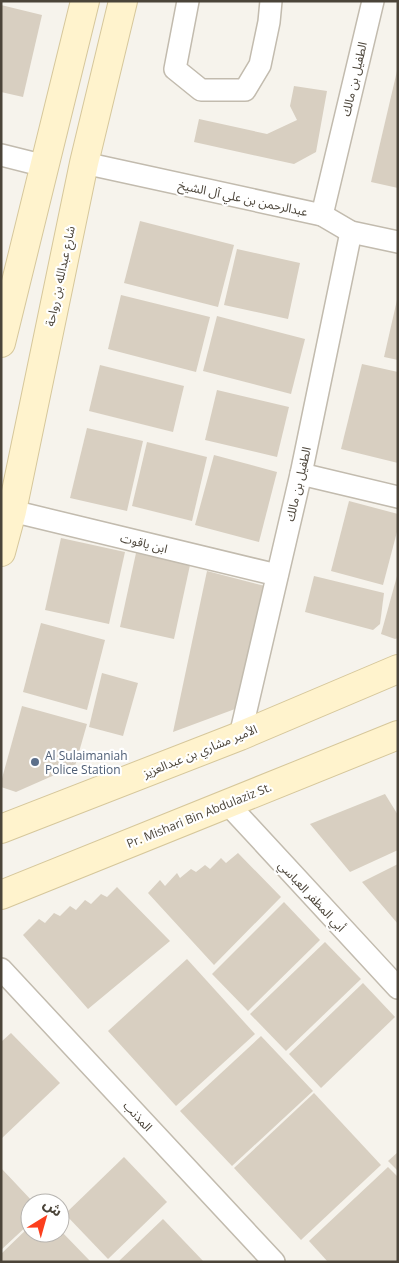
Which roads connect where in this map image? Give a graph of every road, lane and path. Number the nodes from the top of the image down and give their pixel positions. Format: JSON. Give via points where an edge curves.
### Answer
{"nodes":[{"id":1,"x":85,"y":1,"type":"edge"},
{"id":2,"x":123,"y":1,"type":"edge"},
{"id":3,"x":188,"y":1,"type":"edge"},
{"id":4,"x":271,"y":1,"type":"edge"},
{"id":5,"x":373,"y":1,"type":"edge"},
{"id":6,"x":1,"y":155,"type":"edge"},
{"id":7,"x":84,"y":163,"type":"junction"},
{"id":8,"x":46,"y":166,"type":"junction"},
{"id":9,"x":322,"y":215,"type":"junction"},
{"id":10,"x":351,"y":232,"type":"junction"},
{"id":11,"x":398,"y":242,"type":"edge"},
{"id":12,"x":1,"y":343,"type":"edge"},
{"id":13,"x":301,"y":474,"type":"junction"},
{"id":14,"x":398,"y":497,"type":"edge"},
{"id":15,"x":12,"y":511,"type":"junction"},
{"id":16,"x":1,"y":552,"type":"edge"},
{"id":17,"x":277,"y":575,"type":"junction"},
{"id":18,"x":398,"y":669,"type":"edge"},
{"id":19,"x":398,"y":735,"type":"edge"},
{"id":20,"x":240,"y":736,"type":"junction"},
{"id":21,"x":227,"y":804,"type":"junction"},
{"id":22,"x":1,"y":829,"type":"edge"},
{"id":23,"x":1,"y":895,"type":"edge"},
{"id":24,"x":1,"y":970,"type":"edge"},
{"id":25,"x":398,"y":988,"type":"edge"},
{"id":26,"x":274,"y":1262,"type":"edge"}],
"edges":[{"from":1,"to":8,"type":"street"},
{"from":2,"to":7,"type":"street","name":"شارع عبدالله بن رواحة"},
{"from":3,"to":4,"type":"street","via":[[175,69],[200,90],[245,90],[260,65]]},
{"from":5,"to":9,"type":"street","name":"الطفيل بن مالك"},
{"from":6,"to":8,"type":"street"},
{"from":7,"to":9,"type":"street","name":"عبدالرحمن بن علي آل الشيخ"},
{"from":7,"to":15,"type":"street","name":"شارع عبدالله بن رواحة"},
{"from":8,"to":12,"type":"street"},
{"from":9,"to":10,"type":"street","name":"عبدالرحمن بن علي آل الشيخ"},
{"from":10,"to":11,"type":"street","name":"عبدالرحمن بن علي آل الشيخ"},
{"from":10,"to":13,"type":"street","name":"الطفيل بن مالك"},
{"from":13,"to":14,"type":"street"},
{"from":13,"to":17,"type":"street","name":"الطفيل بن مالك"},
{"from":15,"to":16,"type":"street","name":"شارع عبدالله بن رواحة"},
{"from":15,"to":17,"type":"street","name":"ابن ياقوت"},
{"from":17,"to":20,"type":"street","name":"الطفيل بن مالك"},
{"from":18,"to":20,"type":"street","name":"الأمير مشاري بن عبدالعزيز"},
{"from":19,"to":21,"type":"street","name":"Pr. Mishari Bin Abdulaziz St."},
{"from":20,"to":22,"type":"street","name":"الأمير مشاري بن عبدالعزيز"},
{"from":21,"to":23,"type":"street","name":"Pr. Mishari Bin Abdulaziz St."},
{"from":21,"to":25,"type":"street","name":"أبي المظفر العباسي"},
{"from":24,"to":26,"type":"street","name":"المذنب"}]}
